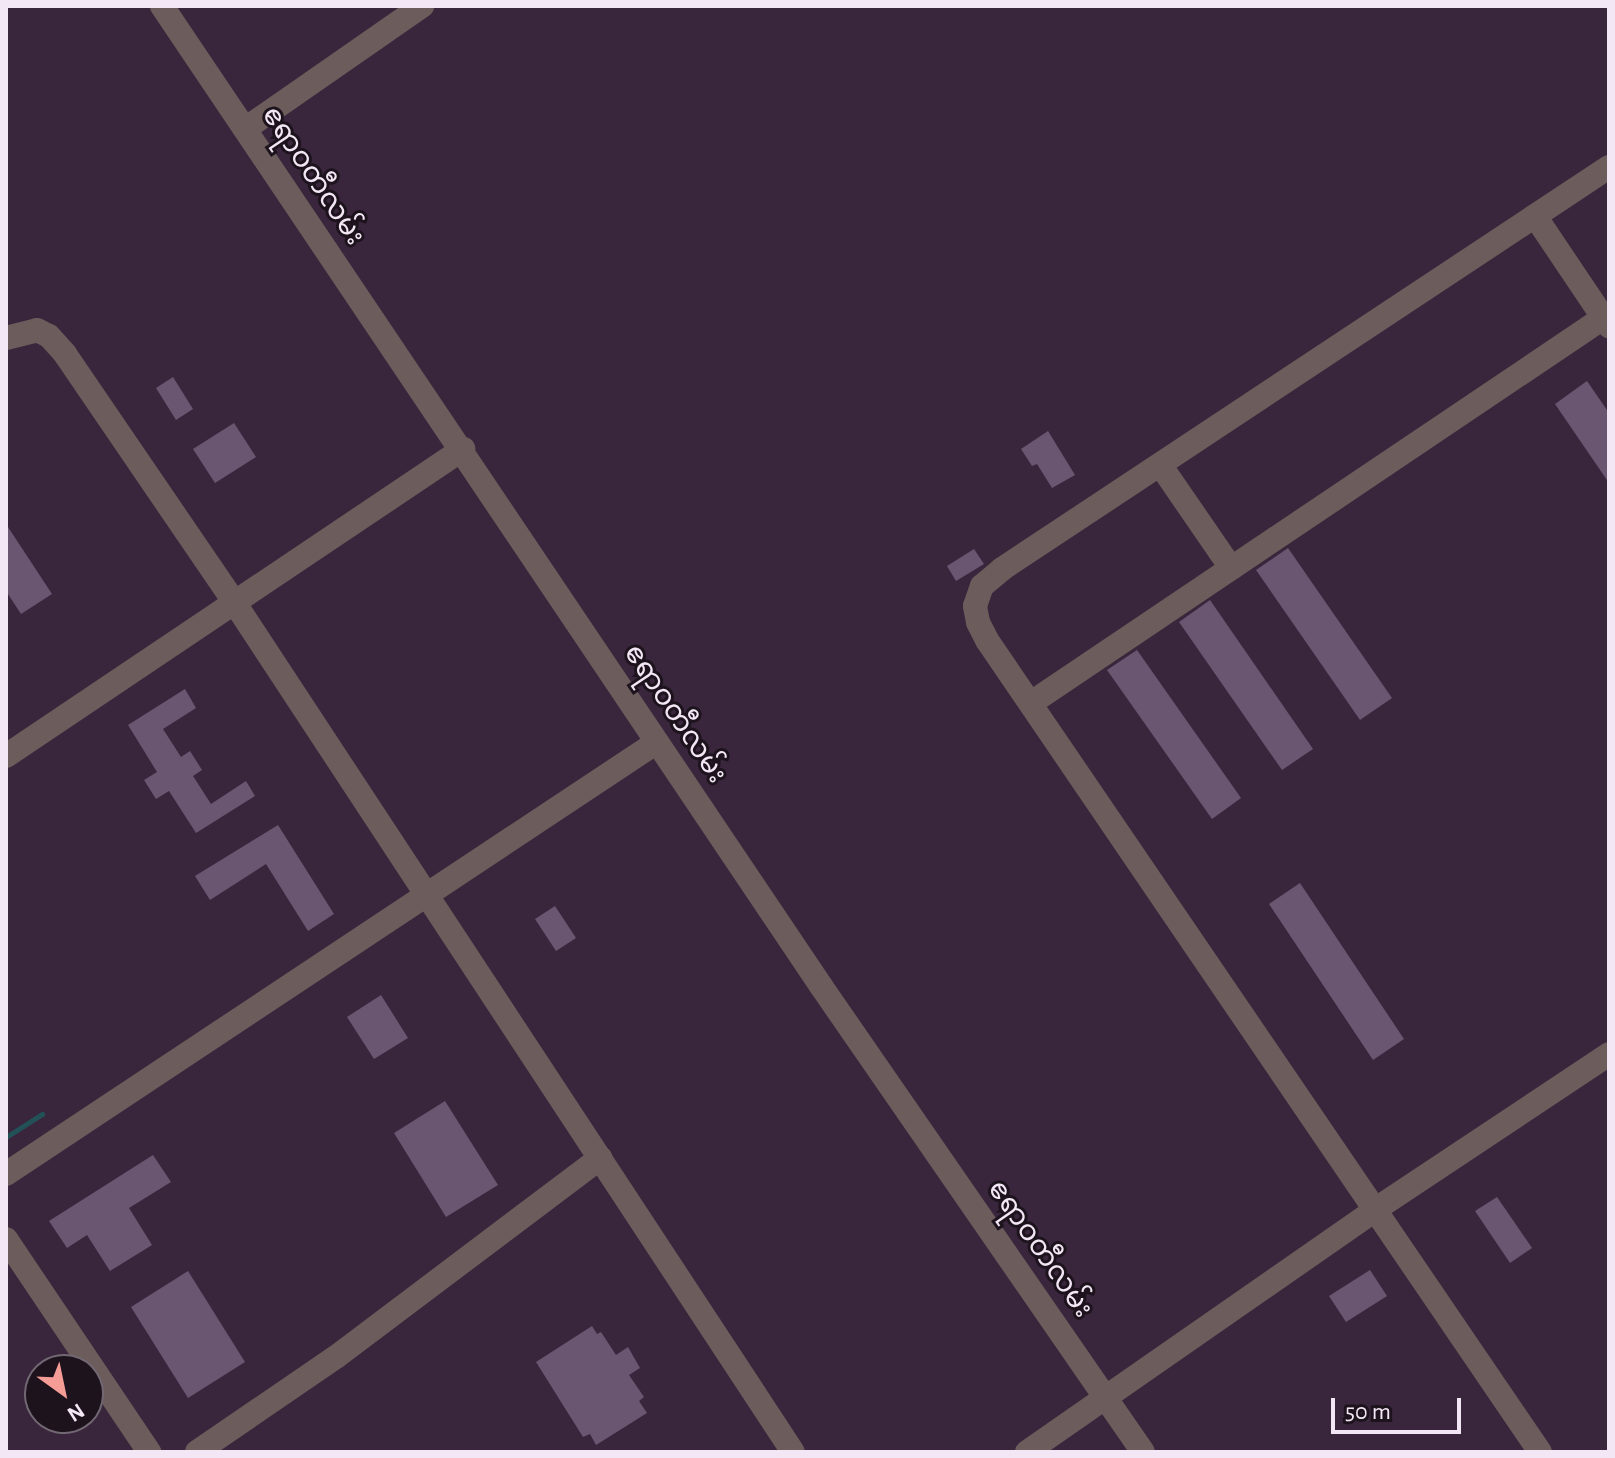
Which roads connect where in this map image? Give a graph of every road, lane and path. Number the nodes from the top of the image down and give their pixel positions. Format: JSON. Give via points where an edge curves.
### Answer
{"nodes":[{"id":1,"x":162,"y":6,"type":"edge"},
{"id":2,"x":422,"y":6,"type":"edge"},
{"id":3,"x":245,"y":129,"type":"junction"},
{"id":4,"x":1609,"y":167,"type":"edge"},
{"id":5,"x":1535,"y":216,"type":"junction"},
{"id":6,"x":1606,"y":322,"type":"edge"},
{"id":7,"x":6,"y":338,"type":"edge"},
{"id":8,"x":463,"y":449,"type":"junction"},
{"id":9,"x":1161,"y":466,"type":"junction"},
{"id":10,"x":1231,"y":568,"type":"junction"},
{"id":11,"x":234,"y":602,"type":"junction"},
{"id":12,"x":1031,"y":703,"type":"junction"},
{"id":13,"x":657,"y":742,"type":"junction"},
{"id":14,"x":6,"y":756,"type":"edge"},
{"id":15,"x":428,"y":894,"type":"junction"},
{"id":16,"x":1609,"y":1054,"type":"edge"},
{"id":17,"x":600,"y":1158,"type":"junction"},
{"id":18,"x":6,"y":1174,"type":"edge"},
{"id":19,"x":1376,"y":1209,"type":"junction"},
{"id":20,"x":6,"y":1239,"type":"edge"},
{"id":21,"x":1106,"y":1399,"type":"junction"},
{"id":22,"x":149,"y":1452,"type":"edge"},
{"id":23,"x":197,"y":1452,"type":"edge"},
{"id":24,"x":793,"y":1452,"type":"edge"},
{"id":25,"x":1027,"y":1452,"type":"edge"},
{"id":26,"x":1143,"y":1452,"type":"edge"},
{"id":27,"x":1540,"y":1452,"type":"edge"}],
"edges":[{"from":1,"to":3,"type":"street","name":"ဧရာဝတီလမ်း"},
{"from":2,"to":3,"type":"street"},
{"from":3,"to":8,"type":"street","name":"ဧရာဝတီလမ်း"},
{"from":4,"to":5,"type":"street"},
{"from":5,"to":6,"type":"street"},
{"from":5,"to":9,"type":"street"},
{"from":6,"to":10,"type":"street"},
{"from":7,"to":11,"type":"street","via":[[37,330],[65,354]]},
{"from":8,"to":11,"type":"street"},
{"from":8,"to":13,"type":"street","name":"ဧရာဝတီလမ်း"},
{"from":9,"to":10,"type":"street"},
{"from":9,"to":12,"type":"street","via":[[982,586],[975,606],[978,622]]},
{"from":10,"to":12,"type":"street"},
{"from":11,"to":14,"type":"street"},
{"from":11,"to":15,"type":"street"},
{"from":12,"to":19,"type":"street"},
{"from":13,"to":15,"type":"street"},
{"from":13,"to":21,"type":"street","name":"ဧရာဝတီလမ်း"},
{"from":15,"to":17,"type":"street"},
{"from":15,"to":18,"type":"street"},
{"from":16,"to":19,"type":"street"},
{"from":17,"to":23,"type":"street","via":[[336,1357]]},
{"from":17,"to":24,"type":"street"},
{"from":19,"to":21,"type":"street"},
{"from":19,"to":27,"type":"street"},
{"from":20,"to":22,"type":"street"},
{"from":21,"to":25,"type":"street"},
{"from":21,"to":26,"type":"street","name":"ဧရာဝတီလမ်း"}]}
